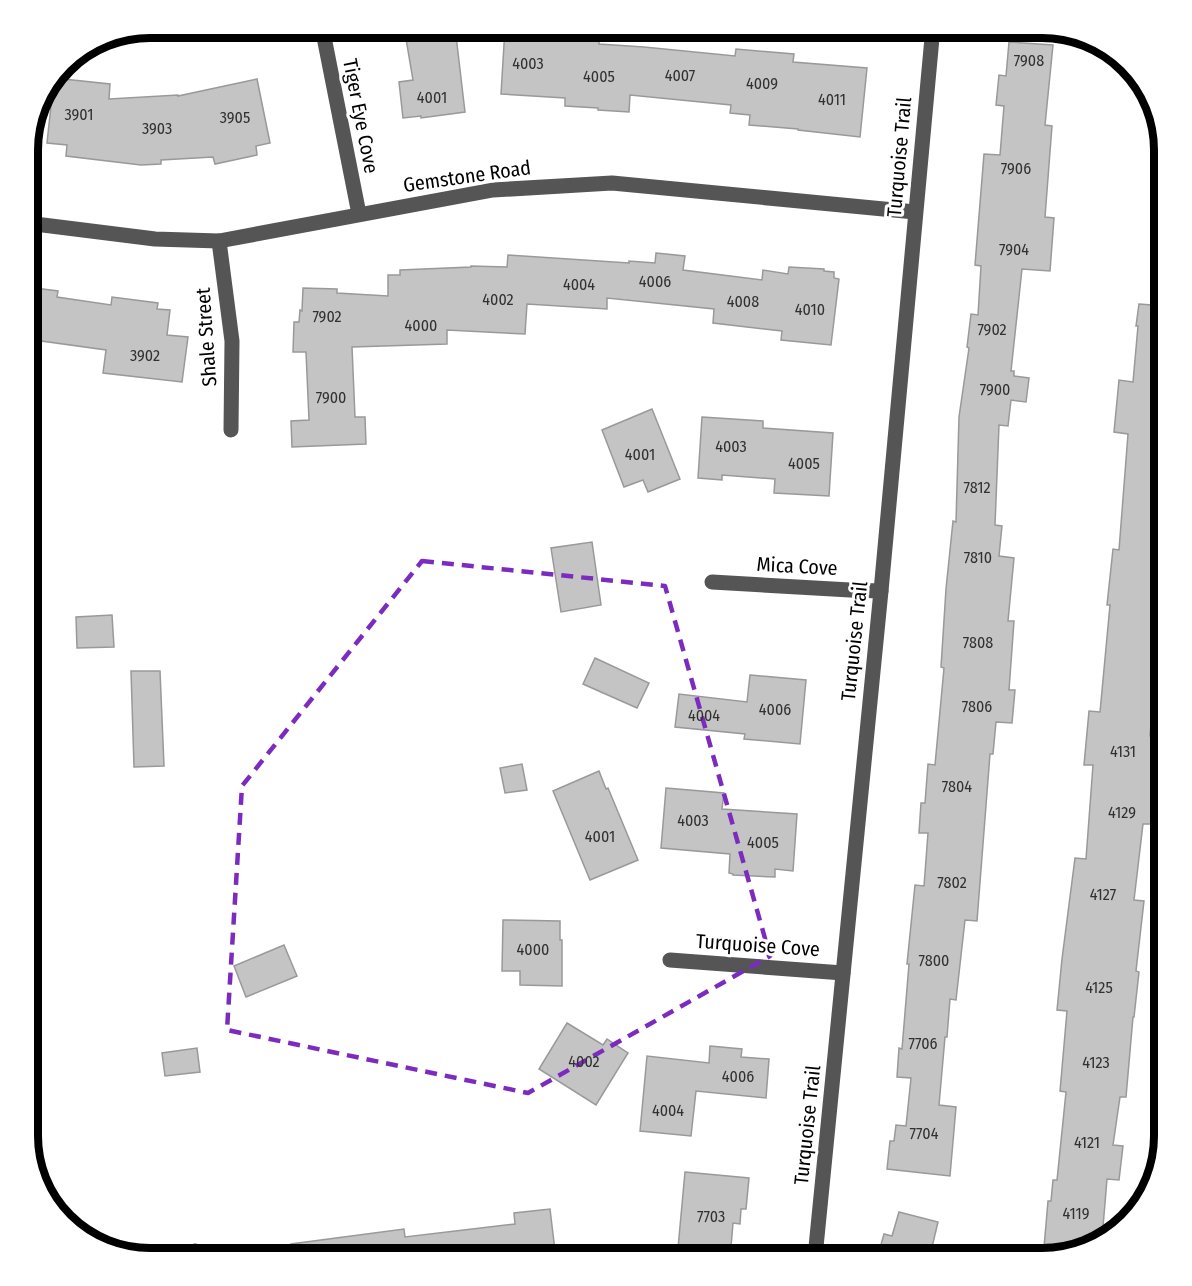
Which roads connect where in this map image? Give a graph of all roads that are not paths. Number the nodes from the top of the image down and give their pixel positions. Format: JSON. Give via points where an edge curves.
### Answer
{"nodes":[{"id":1,"x":324,"y":38,"type":"edge"},
{"id":2,"x":932,"y":38,"type":"edge"},
{"id":3,"x":915,"y":212,"type":"junction"},
{"id":4,"x":359,"y":214,"type":"junction"},
{"id":5,"x":38,"y":225,"type":"edge"},
{"id":6,"x":219,"y":241,"type":"junction"},
{"id":7,"x":231,"y":430,"type":"dead end"},
{"id":8,"x":712,"y":582,"type":"dead end"},
{"id":9,"x":881,"y":591,"type":"junction"},
{"id":10,"x":670,"y":960,"type":"dead end"},
{"id":11,"x":843,"y":973,"type":"junction"},
{"id":12,"x":816,"y":1248,"type":"edge"}],
"edges":[{"from":1,"to":4,"type":"street","name":"Tiger Eye Cove"},
{"from":2,"to":3,"type":"street","name":"Turquoise Trail"},
{"from":3,"to":4,"type":"street","name":"Gemstone Road","via":[[612,183],[494,190]]},
{"from":3,"to":9,"type":"street","name":"Turquoise Trail"},
{"from":4,"to":6,"type":"street","name":"Gemstone Road"},
{"from":5,"to":6,"type":"street","name":"Gemstone Road","via":[[155,239]]},
{"from":6,"to":7,"type":"street","name":"Shale Street","via":[[232,341]]},
{"from":8,"to":9,"type":"street","name":"Mica Cove"},
{"from":9,"to":11,"type":"street","name":"Turquoise Trail"},
{"from":10,"to":11,"type":"street","name":"Turquoise Cove"},
{"from":11,"to":12,"type":"street","name":"Turquoise Trail"}]}
